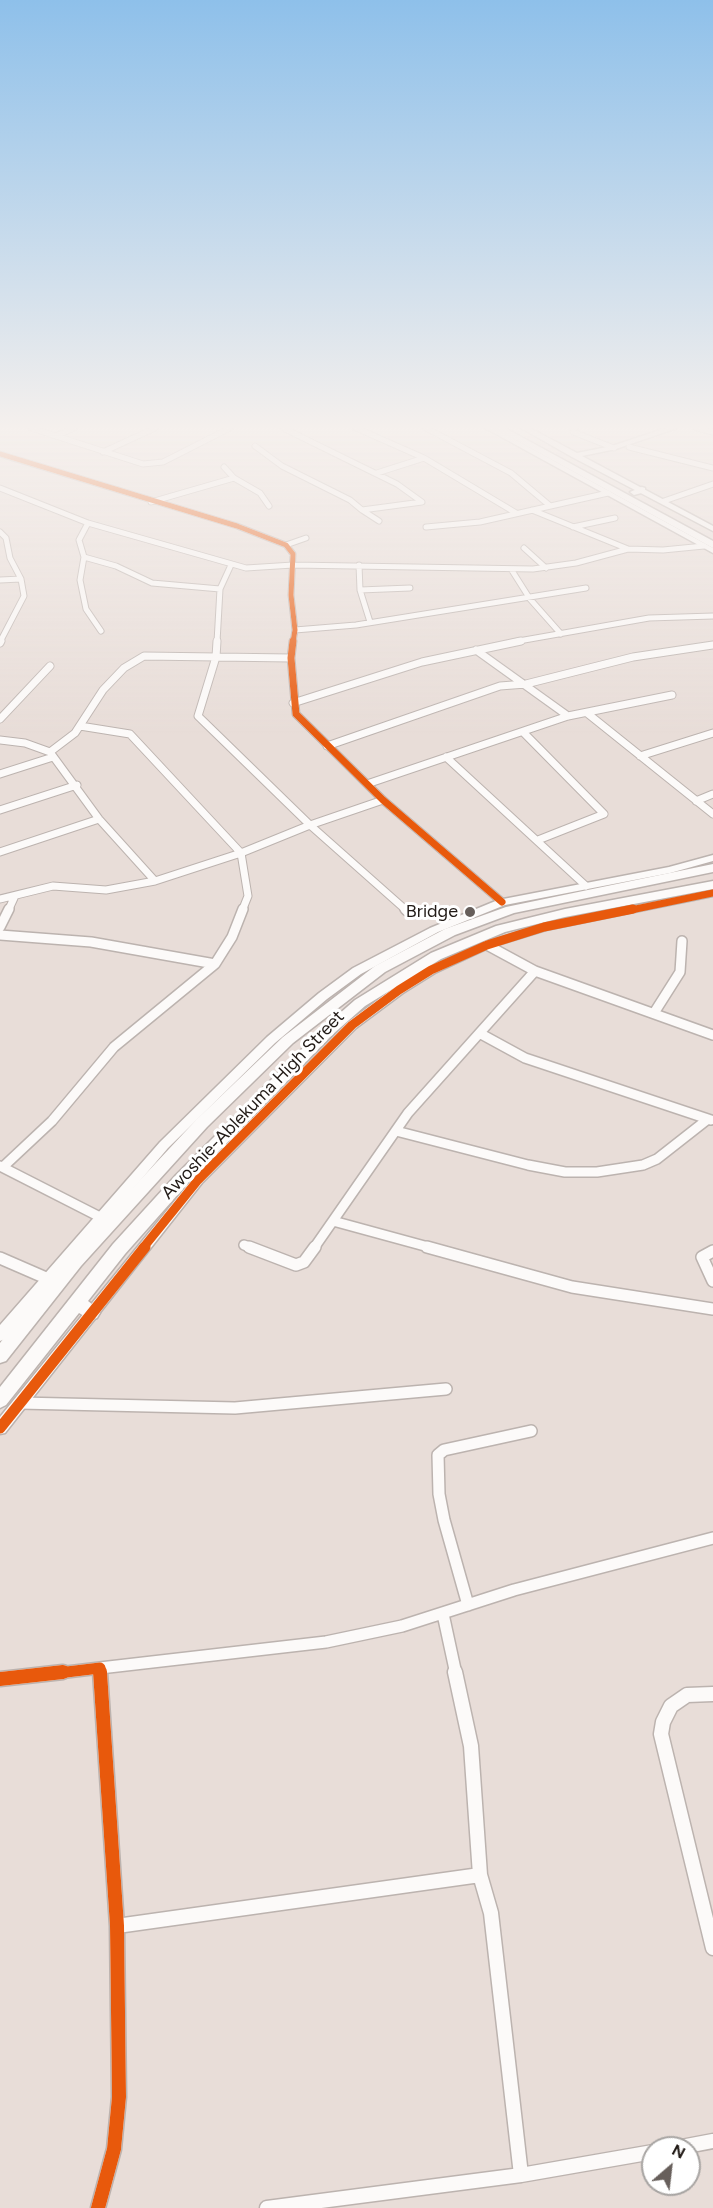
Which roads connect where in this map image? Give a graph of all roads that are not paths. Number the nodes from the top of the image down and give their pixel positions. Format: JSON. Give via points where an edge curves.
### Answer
{"nodes":[{"id":1,"x":85,"y":531,"type":"edge"},
{"id":2,"x":118,"y":531,"type":"edge"},
{"id":3,"x":249,"y":531,"type":"edge"},
{"id":4,"x":583,"y":531,"type":"edge"},
{"id":5,"x":682,"y":531,"type":"edge"},
{"id":6,"x":0,"y":532,"type":"edge"},
{"id":7,"x":306,"y":538,"type":"dead end"},
{"id":8,"x":708,"y":545,"type":"edge"},
{"id":9,"x":286,"y":546,"type":"junction"},
{"id":10,"x":524,"y":548,"type":"dead end"},
{"id":11,"x":628,"y":549,"type":"junction"},
{"id":12,"x":713,"y":551,"type":"edge"},
{"id":13,"x":84,"y":557,"type":"junction"},
{"id":14,"x":231,"y":565,"type":"junction"},
{"id":15,"x":293,"y":565,"type":"junction"},
{"id":16,"x":359,"y":565,"type":"junction"},
{"id":17,"x":546,"y":568,"type":"junction"},
{"id":18,"x":511,"y":569,"type":"junction"},
{"id":19,"x":21,"y":579,"type":"junction"},
{"id":20,"x":0,"y":580,"type":"edge"},
{"id":21,"x":411,"y":588,"type":"dead end"},
{"id":22,"x":586,"y":588,"type":"dead end"},
{"id":23,"x":220,"y":589,"type":"junction"},
{"id":24,"x":360,"y":590,"type":"junction"},
{"id":25,"x":530,"y":599,"type":"junction"},
{"id":26,"x":713,"y":616,"type":"edge"},
{"id":27,"x":370,"y":622,"type":"junction"},
{"id":28,"x":295,"y":630,"type":"junction"},
{"id":29,"x":101,"y":632,"type":"dead end"},
{"id":30,"x":561,"y":634,"type":"junction"},
{"id":31,"x":0,"y":643,"type":"edge"},
{"id":32,"x":713,"y":645,"type":"edge"},
{"id":33,"x":476,"y":650,"type":"junction"},
{"id":34,"x":216,"y":657,"type":"junction"},
{"id":35,"x":291,"y":658,"type":"junction"},
{"id":36,"x":50,"y":666,"type":"dead end"},
{"id":37,"x":526,"y":684,"type":"junction"},
{"id":38,"x":672,"y":695,"type":"dead end"},
{"id":39,"x":293,"y":703,"type":"junction"},
{"id":40,"x":587,"y":713,"type":"junction"},
{"id":41,"x":568,"y":716,"type":"junction"},
{"id":42,"x":0,"y":719,"type":"edge"},
{"id":43,"x":80,"y":726,"type":"junction"},
{"id":44,"x":523,"y":732,"type":"junction"},
{"id":45,"x":713,"y":733,"type":"edge"},
{"id":46,"x":0,"y":740,"type":"edge"},
{"id":47,"x":327,"y":746,"type":"junction"},
{"id":48,"x":51,"y":755,"type":"junction"},
{"id":49,"x":640,"y":756,"type":"junction"},
{"id":50,"x":446,"y":757,"type":"junction"},
{"id":51,"x":0,"y":774,"type":"edge"},
{"id":52,"x":367,"y":784,"type":"junction"},
{"id":53,"x":77,"y":785,"type":"junction"},
{"id":54,"x":713,"y":794,"type":"edge"},
{"id":55,"x":384,"y":800,"type":"junction"},
{"id":56,"x":696,"y":801,"type":"junction"},
{"id":57,"x":0,"y":810,"type":"edge"},
{"id":58,"x":713,"y":814,"type":"edge"},
{"id":59,"x":99,"y":819,"type":"junction"},
{"id":60,"x":310,"y":825,"type":"junction"},
{"id":61,"x":538,"y":840,"type":"junction"},
{"id":62,"x":0,"y":852,"type":"edge"},
{"id":63,"x":241,"y":854,"type":"junction"},
{"id":64,"x":713,"y":858,"type":"edge"},
{"id":65,"x":713,"y":868,"type":"edge"},
{"id":66,"x":155,"y":881,"type":"junction"},
{"id":67,"x":586,"y":885,"type":"junction"},
{"id":68,"x":713,"y":885,"type":"edge"},
{"id":69,"x":713,"y":893,"type":"edge"},
{"id":70,"x":14,"y":898,"type":"junction"},
{"id":71,"x":0,"y":899,"type":"edge"},
{"id":72,"x":502,"y":902,"type":"junction"},
{"id":73,"x":408,"y":911,"type":"dead end"},
{"id":74,"x":0,"y":927,"type":"edge"},
{"id":75,"x":0,"y":936,"type":"edge"},
{"id":76,"x":682,"y":941,"type":"dead end"},
{"id":77,"x":487,"y":945,"type":"junction"},
{"id":78,"x":215,"y":964,"type":"junction"},
{"id":79,"x":535,"y":971,"type":"junction"},
{"id":80,"x":654,"y":1013,"type":"junction"},
{"id":81,"x":481,"y":1034,"type":"junction"},
{"id":82,"x":713,"y":1035,"type":"edge"},
{"id":83,"x":710,"y":1120,"type":"edge"},
{"id":84,"x":396,"y":1131,"type":"junction"},
{"id":85,"x":222,"y":1146,"type":"junction"},
{"id":86,"x":2,"y":1166,"type":"edge"},
{"id":87,"x":158,"y":1168,"type":"junction"},
{"id":88,"x":182,"y":1179,"type":"junction"},
{"id":89,"x":100,"y":1217,"type":"junction"},
{"id":90,"x":333,"y":1221,"type":"junction"},
{"id":91,"x":244,"y":1245,"type":"dead end"},
{"id":92,"x":713,"y":1251,"type":"edge"},
{"id":93,"x":0,"y":1258,"type":"edge"},
{"id":94,"x":46,"y":1278,"type":"junction"},
{"id":95,"x":713,"y":1281,"type":"edge"},
{"id":96,"x":77,"y":1301,"type":"junction"},
{"id":97,"x":713,"y":1309,"type":"edge"},
{"id":98,"x":90,"y":1313,"type":"junction"},
{"id":99,"x":0,"y":1335,"type":"edge"},
{"id":100,"x":0,"y":1356,"type":"edge"},
{"id":101,"x":446,"y":1389,"type":"dead end"},
{"id":102,"x":0,"y":1400,"type":"edge"},
{"id":103,"x":20,"y":1403,"type":"junction"},
{"id":104,"x":0,"y":1428,"type":"edge"},
{"id":105,"x":531,"y":1431,"type":"dead end"},
{"id":106,"x":713,"y":1538,"type":"edge"},
{"id":107,"x":468,"y":1605,"type":"junction"},
{"id":108,"x":443,"y":1614,"type":"junction"},
{"id":109,"x":100,"y":1668,"type":"junction"},
{"id":110,"x":0,"y":1679,"type":"edge"},
{"id":111,"x":713,"y":1694,"type":"edge"},
{"id":112,"x":480,"y":1875,"type":"junction"},
{"id":113,"x":117,"y":1926,"type":"junction"},
{"id":114,"x":713,"y":1948,"type":"edge"},
{"id":115,"x":641,"y":2154,"type":"edge"},
{"id":116,"x":521,"y":2175,"type":"junction"},
{"id":117,"x":99,"y":2208,"type":"edge"},
{"id":118,"x":267,"y":2208,"type":"edge"}],
"edges":[{"from":1,"to":13,"type":"street","via":[[79,545]]},
{"from":2,"to":14,"type":"street"},
{"from":3,"to":9,"type":"street"},
{"from":4,"to":11,"type":"street"},
{"from":5,"to":8,"type":"main road"},
{"from":6,"to":19,"type":"street","via":[[6,538],[10,558]]},
{"from":7,"to":9,"type":"street"},
{"from":8,"to":11,"type":"street"},
{"from":8,"to":12,"type":"street"},
{"from":9,"to":15,"type":"street","via":[[293,554]]},
{"from":10,"to":17,"type":"street"},
{"from":11,"to":17,"type":"street"},
{"from":13,"to":23,"type":"street","via":[[116,566],[152,583]]},
{"from":13,"to":29,"type":"street","via":[[80,580],[86,609]]},
{"from":14,"to":15,"type":"street"},
{"from":14,"to":23,"type":"street"},
{"from":15,"to":16,"type":"street"},
{"from":15,"to":28,"type":"street"},
{"from":16,"to":18,"type":"street"},
{"from":16,"to":24,"type":"street"},
{"from":17,"to":18,"type":"street"},
{"from":18,"to":25,"type":"street"},
{"from":19,"to":20,"type":"street"},
{"from":19,"to":31,"type":"street","via":[[24,596]]},
{"from":21,"to":24,"type":"street"},
{"from":22,"to":25,"type":"street"},
{"from":23,"to":34,"type":"street"},
{"from":24,"to":27,"type":"street"},
{"from":25,"to":27,"type":"street"},
{"from":25,"to":30,"type":"street"},
{"from":26,"to":30,"type":"street","via":[[649,618]]},
{"from":27,"to":28,"type":"street"},
{"from":28,"to":35,"type":"street"},
{"from":30,"to":33,"type":"street"},
{"from":32,"to":37,"type":"street","via":[[633,657]]},
{"from":33,"to":37,"type":"street"},
{"from":33,"to":39,"type":"street","via":[[422,662]]},
{"from":34,"to":35,"type":"street"},
{"from":34,"to":43,"type":"street","via":[[140,657],[103,690]]},
{"from":34,"to":60,"type":"street","via":[[198,716]]},
{"from":35,"to":39,"type":"street"},
{"from":36,"to":42,"type":"street"},
{"from":37,"to":41,"type":"street"},
{"from":37,"to":47,"type":"street","via":[[500,686]]},
{"from":38,"to":40,"type":"street"},
{"from":39,"to":47,"type":"street","via":[[296,714]]},
{"from":40,"to":41,"type":"street"},
{"from":40,"to":49,"type":"street"},
{"from":41,"to":44,"type":"street"},
{"from":43,"to":48,"type":"street"},
{"from":43,"to":63,"type":"street","via":[[129,733]]},
{"from":44,"to":50,"type":"street"},
{"from":44,"to":61,"type":"street","via":[[604,814]]},
{"from":45,"to":49,"type":"street"},
{"from":46,"to":48,"type":"street","via":[[25,742]]},
{"from":47,"to":52,"type":"street"},
{"from":48,"to":51,"type":"street"},
{"from":48,"to":53,"type":"street"},
{"from":49,"to":56,"type":"street"},
{"from":50,"to":52,"type":"street"},
{"from":50,"to":61,"type":"street"},
{"from":52,"to":55,"type":"street"},
{"from":53,"to":57,"type":"street"},
{"from":53,"to":59,"type":"street"},
{"from":54,"to":56,"type":"street"},
{"from":55,"to":60,"type":"street"},
{"from":55,"to":72,"type":"street"},
{"from":56,"to":58,"type":"street"},
{"from":59,"to":62,"type":"street"},
{"from":59,"to":66,"type":"street"},
{"from":60,"to":63,"type":"street"},
{"from":60,"to":73,"type":"street"},
{"from":61,"to":67,"type":"street"},
{"from":63,"to":66,"type":"street"},
{"from":63,"to":78,"type":"street","via":[[248,896],[232,937]]},
{"from":64,"to":67,"type":"street","name":"Awoshie-Ablekuma High Street"},
{"from":65,"to":87,"type":"main road","name":"Awoshie-Ablekuma High Street","via":[[511,910],[416,949],[348,991],[288,1040]]},
{"from":66,"to":70,"type":"street","via":[[106,890],[53,886]]},
{"from":67,"to":72,"type":"street","name":"Awoshie-Ablekuma High Street"},
{"from":68,"to":85,"type":"main road","name":"Awoshie-Ablekuma High Street","via":[[523,923],[436,956],[360,1004],[335,1025]]},
{"from":69,"to":77,"type":"street","name":"Awoshie-Ablekuma High Street","via":[[544,927]]},
{"from":70,"to":71,"type":"street"},
{"from":70,"to":74,"type":"street"},
{"from":72,"to":89,"type":"street","name":"Awoshie-Ablekuma High Street","via":[[396,948],[323,996],[271,1040],[164,1145]]},
{"from":75,"to":78,"type":"street","via":[[92,942]]},
{"from":76,"to":80,"type":"street","via":[[680,972]]},
{"from":77,"to":79,"type":"street"},
{"from":77,"to":85,"type":"street","name":"Awoshie-Ablekuma High Street","via":[[431,970],[352,1025]]},
{"from":78,"to":86,"type":"street","via":[[114,1047],[52,1121]]},
{"from":79,"to":80,"type":"street"},
{"from":79,"to":81,"type":"street"},
{"from":80,"to":82,"type":"street"},
{"from":81,"to":83,"type":"street","via":[[525,1058]]},
{"from":81,"to":84,"type":"street"},
{"from":83,"to":84,"type":"street","via":[[657,1159],[597,1172],[565,1172],[528,1165]]},
{"from":84,"to":90,"type":"street"},
{"from":85,"to":88,"type":"main road","name":"Awoshie-Ablekuma High Street"},
{"from":85,"to":98,"type":"street","name":"Awoshie-Ablekuma High Street"},
{"from":86,"to":89,"type":"street"},
{"from":87,"to":88,"type":"main road"},
{"from":87,"to":100,"type":"main road","name":"Awoshie-Ablekuma High Street","via":[[75,1262]]},
{"from":88,"to":96,"type":"main road","name":"Awoshie-Ablekuma High Street"},
{"from":89,"to":94,"type":"street","name":"Awoshie-Ablekuma High Street"},
{"from":90,"to":91,"type":"street","via":[[304,1262],[296,1265]]},
{"from":90,"to":97,"type":"street","via":[[572,1287]]},
{"from":92,"to":95,"type":"street","via":[[702,1257]]},
{"from":93,"to":94,"type":"street"},
{"from":94,"to":99,"type":"street","name":"Awoshie-Ablekuma High Street"},
{"from":96,"to":98,"type":"main road"},
{"from":96,"to":102,"type":"main road","name":"Awoshie-Ablekuma High Street"},
{"from":98,"to":103,"type":"street","name":"Awoshie-Ablekuma High Street"},
{"from":101,"to":103,"type":"street","via":[[235,1408]]},
{"from":103,"to":104,"type":"street","name":"Awoshie-Ablekuma High Street"},
{"from":105,"to":107,"type":"street","via":[[444,1450],[438,1455],[443,1511]]},
{"from":106,"to":107,"type":"street"},
{"from":107,"to":108,"type":"street"},
{"from":108,"to":109,"type":"street","via":[[326,1642]]},
{"from":108,"to":112,"type":"street","via":[[471,1746]]},
{"from":109,"to":110,"type":"street"},
{"from":109,"to":113,"type":"street"},
{"from":111,"to":114,"type":"street","via":[[687,1695],[671,1706],[661,1734]]},
{"from":112,"to":113,"type":"street"},
{"from":112,"to":116,"type":"street","via":[[491,1913]]},
{"from":113,"to":117,"type":"street","via":[[119,2097],[114,2149]]},
{"from":115,"to":116,"type":"street"},
{"from":116,"to":118,"type":"street"}]}
